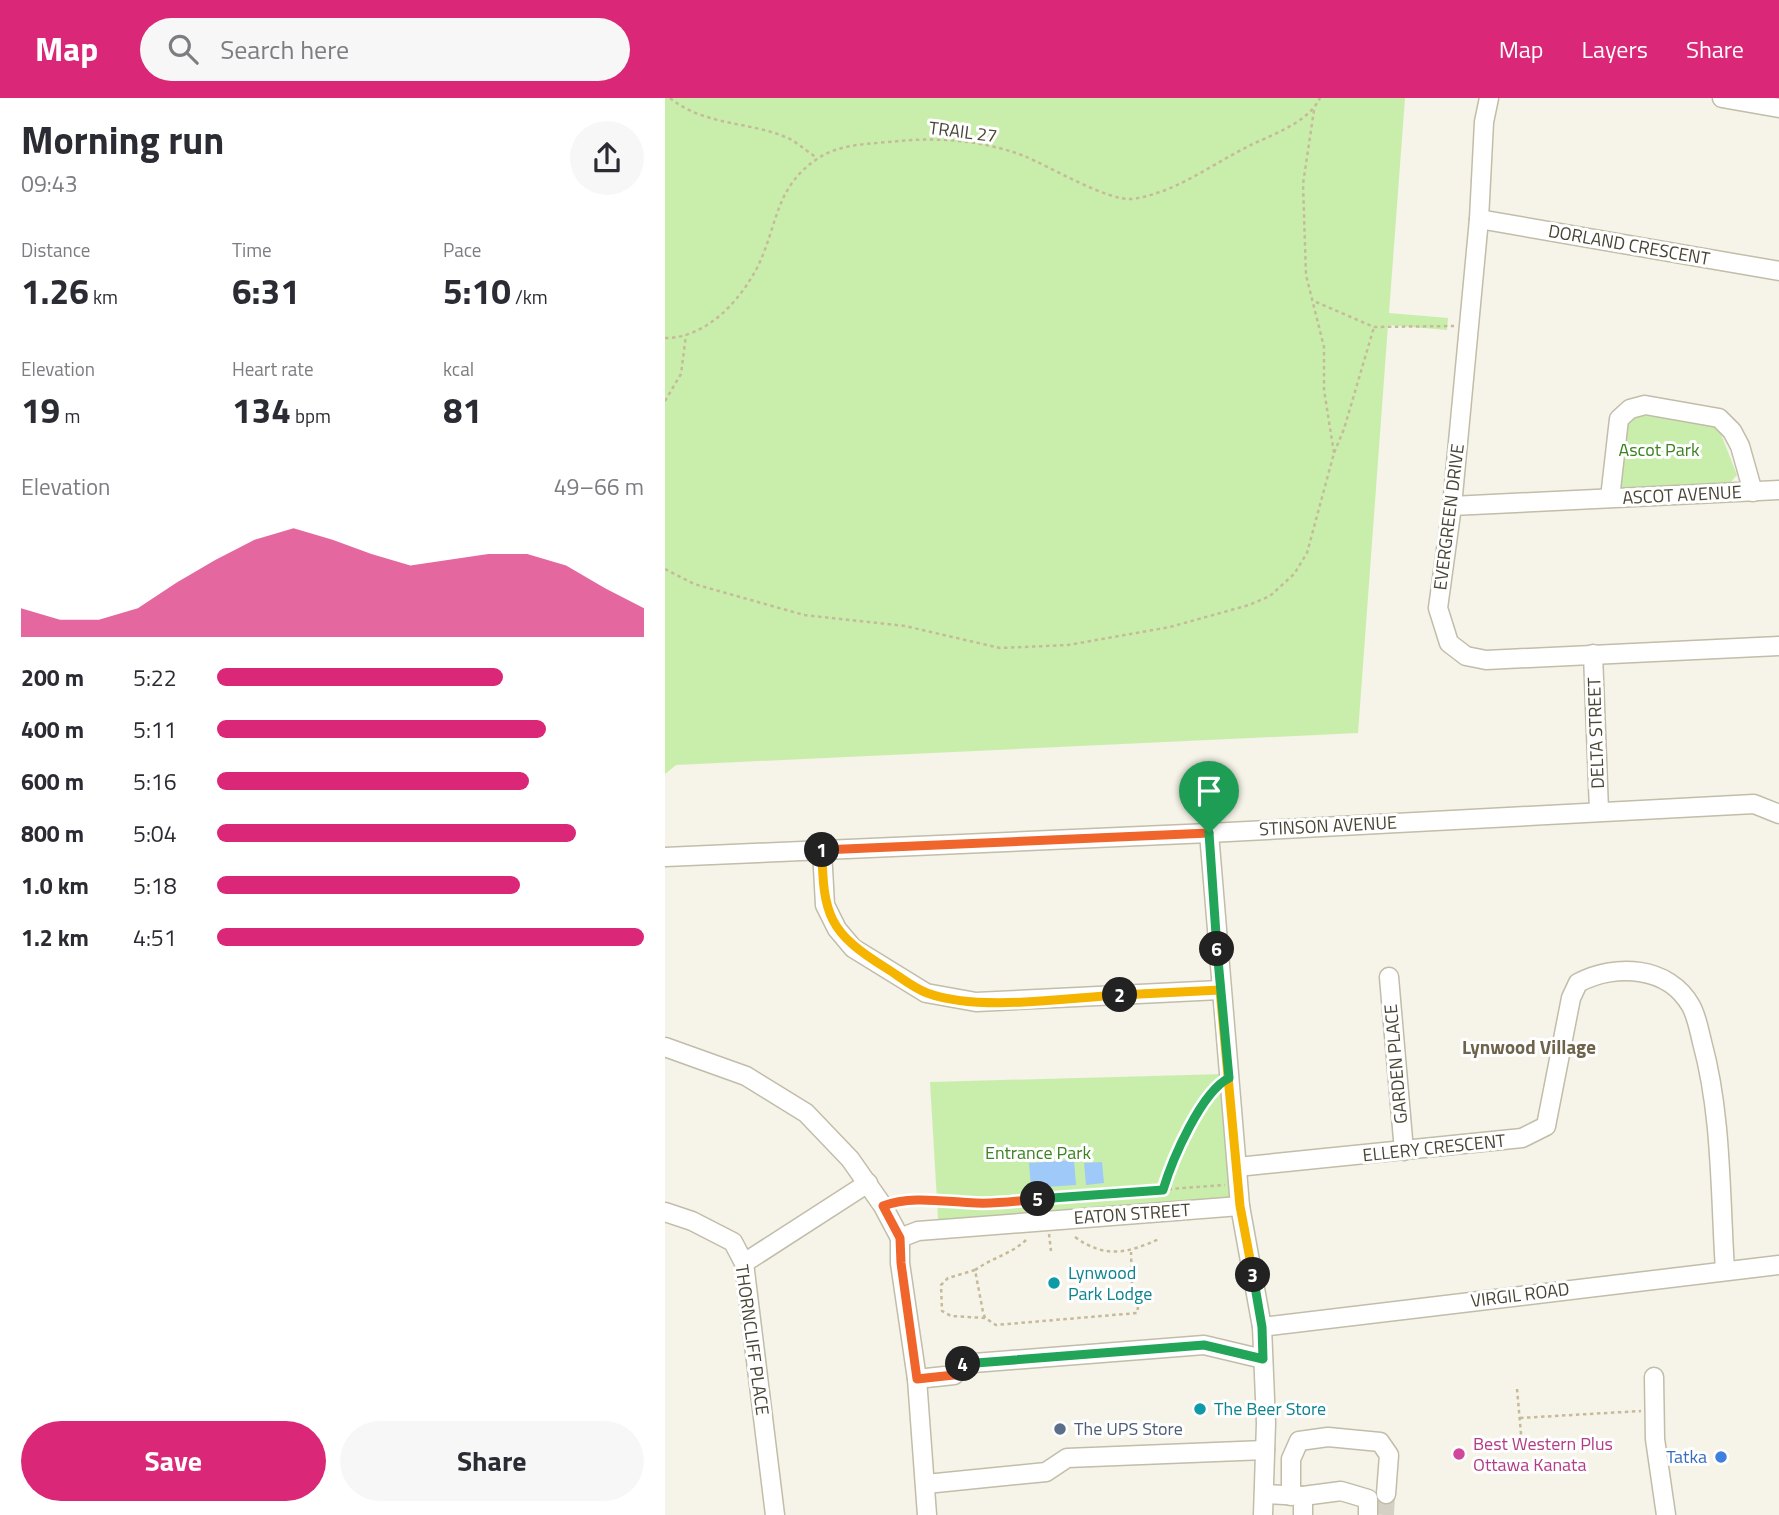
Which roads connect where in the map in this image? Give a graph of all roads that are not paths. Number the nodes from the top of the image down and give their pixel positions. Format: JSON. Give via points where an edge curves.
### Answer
{"nodes":[{"id":1,"x":1489,"y":98,"type":"edge"},
{"id":2,"x":1722,"y":98,"type":"edge"},
{"id":3,"x":1779,"y":108,"type":"edge"},
{"id":4,"x":1479,"y":219,"type":"junction"},
{"id":5,"x":1779,"y":271,"type":"edge"},
{"id":6,"x":1779,"y":490,"type":"edge"},
{"id":7,"x":1753,"y":492,"type":"junction"},
{"id":8,"x":1610,"y":498,"type":"junction"},
{"id":9,"x":1452,"y":506,"type":"junction"},
{"id":10,"x":1779,"y":646,"type":"edge"},
{"id":11,"x":1593,"y":654,"type":"junction"},
{"id":12,"x":1599,"y":811,"type":"junction"},
{"id":13,"x":1779,"y":814,"type":"edge"},
{"id":14,"x":1209,"y":833,"type":"junction"},
{"id":15,"x":822,"y":850,"type":"junction"},
{"id":16,"x":665,"y":857,"type":"edge"},
{"id":17,"x":1389,"y":977,"type":"dead end"},
{"id":18,"x":1220,"y":990,"type":"junction"},
{"id":19,"x":665,"y":1047,"type":"edge"},
{"id":20,"x":1404,"y":1151,"type":"junction"},
{"id":21,"x":1238,"y":1175,"type":"junction"},
{"id":22,"x":868,"y":1183,"type":"junction"},
{"id":23,"x":1240,"y":1206,"type":"junction"},
{"id":24,"x":665,"y":1212,"type":"edge"},
{"id":25,"x":900,"y":1238,"type":"junction"},
{"id":26,"x":744,"y":1263,"type":"junction"},
{"id":27,"x":1779,"y":1265,"type":"edge"},
{"id":28,"x":1725,"y":1270,"type":"junction"},
{"id":29,"x":1262,"y":1327,"type":"junction"},
{"id":30,"x":1263,"y":1359,"type":"junction"},
{"id":31,"x":1654,"y":1377,"type":"dead end"},
{"id":32,"x":917,"y":1379,"type":"junction"},
{"id":33,"x":1265,"y":1450,"type":"junction"},
{"id":34,"x":926,"y":1484,"type":"junction"},
{"id":35,"x":1264,"y":1494,"type":"junction"},
{"id":36,"x":1387,"y":1494,"type":"tunnel mouth"},
{"id":37,"x":1297,"y":1496,"type":"junction"},
{"id":38,"x":775,"y":1515,"type":"edge"},
{"id":39,"x":927,"y":1515,"type":"edge"},
{"id":40,"x":1263,"y":1515,"type":"edge"},
{"id":41,"x":1303,"y":1515,"type":"edge"},
{"id":42,"x":1368,"y":1515,"type":"edge"},
{"id":43,"x":1666,"y":1515,"type":"edge"}],
"edges":[{"from":1,"to":4,"type":"street","name":"EVERGREEN DRIVE"},
{"from":2,"to":3,"type":"street"},
{"from":4,"to":5,"type":"street","name":"DORLAND CRESCENT"},
{"from":4,"to":9,"type":"street","name":"EVERGREEN DRIVE"},
{"from":6,"to":7,"type":"street","name":"ASCOT AVENUE"},
{"from":7,"to":8,"type":"street","name":"ASCOT AVENUE"},
{"from":7,"to":8,"type":"street","name":"ASCOT AVENUE","via":[[1740,446],[1719,418],[1645,405],[1630,409],[1619,419]]},
{"from":8,"to":9,"type":"street","name":"ASCOT AVENUE"},
{"from":9,"to":11,"type":"street","name":"EVERGREEN DRIVE","via":[[1439,608],[1449,643],[1466,656],[1486,660]]},
{"from":10,"to":11,"type":"street","name":"EVERGREEN DRIVE"},
{"from":11,"to":12,"type":"street","name":"DELTA STREET"},
{"from":12,"to":13,"type":"street","name":"STINSON AVENUE","via":[[1754,804]]},
{"from":12,"to":14,"type":"street","name":"STINSON AVENUE"},
{"from":14,"to":15,"type":"street","name":"STINSON AVENUE"},
{"from":14,"to":18,"type":"street"},
{"from":15,"to":16,"type":"street","name":"STINSON AVENUE"},
{"from":15,"to":18,"type":"street","via":[[825,905],[837,929],[853,948],[926,993],[976,1002]]},
{"from":17,"to":20,"type":"street","name":"GARDEN PLACE"},
{"from":18,"to":21,"type":"street"},
{"from":19,"to":22,"type":"street","via":[[746,1076],[806,1113]]},
{"from":20,"to":21,"type":"street","name":"ELLERY CRESCENT"},
{"from":20,"to":28,"type":"street","name":"ELLERY CRESCENT","via":[[1522,1138],[1546,1126],[1571,998],[1579,983],[1613,970],[1651,975],[1683,993],[1693,1009],[1705,1054],[1714,1097]]},
{"from":21,"to":23,"type":"street"},
{"from":22,"to":25,"type":"street"},
{"from":22,"to":26,"type":"street"},
{"from":23,"to":25,"type":"street","name":"EATON STREET","via":[[918,1231]]},
{"from":23,"to":29,"type":"street"},
{"from":24,"to":26,"type":"street","name":"THORNCLIFF PLACE","via":[[733,1242]]},
{"from":25,"to":32,"type":"street"},
{"from":26,"to":38,"type":"street","name":"THORNCLIFF PLACE"},
{"from":27,"to":28,"type":"street","name":"VIRGIL ROAD"},
{"from":28,"to":29,"type":"street","name":"VIRGIL ROAD"},
{"from":29,"to":30,"type":"street"},
{"from":30,"to":32,"type":"street","via":[[1204,1345],[961,1364],[954,1375]]},
{"from":30,"to":33,"type":"street"},
{"from":31,"to":43,"type":"street","via":[[1655,1439]]},
{"from":32,"to":34,"type":"street"},
{"from":33,"to":34,"type":"street","via":[[1067,1458],[1047,1472]]},
{"from":33,"to":35,"type":"street"},
{"from":34,"to":39,"type":"street"},
{"from":35,"to":37,"type":"street"},
{"from":35,"to":40,"type":"street"},
{"from":36,"to":37,"type":"street","via":[[1389,1455],[1380,1441],[1328,1437],[1299,1441],[1291,1459]]},
{"from":37,"to":41,"type":"street"},
{"from":37,"to":42,"type":"street","via":[[1341,1491],[1368,1499]]}]}
